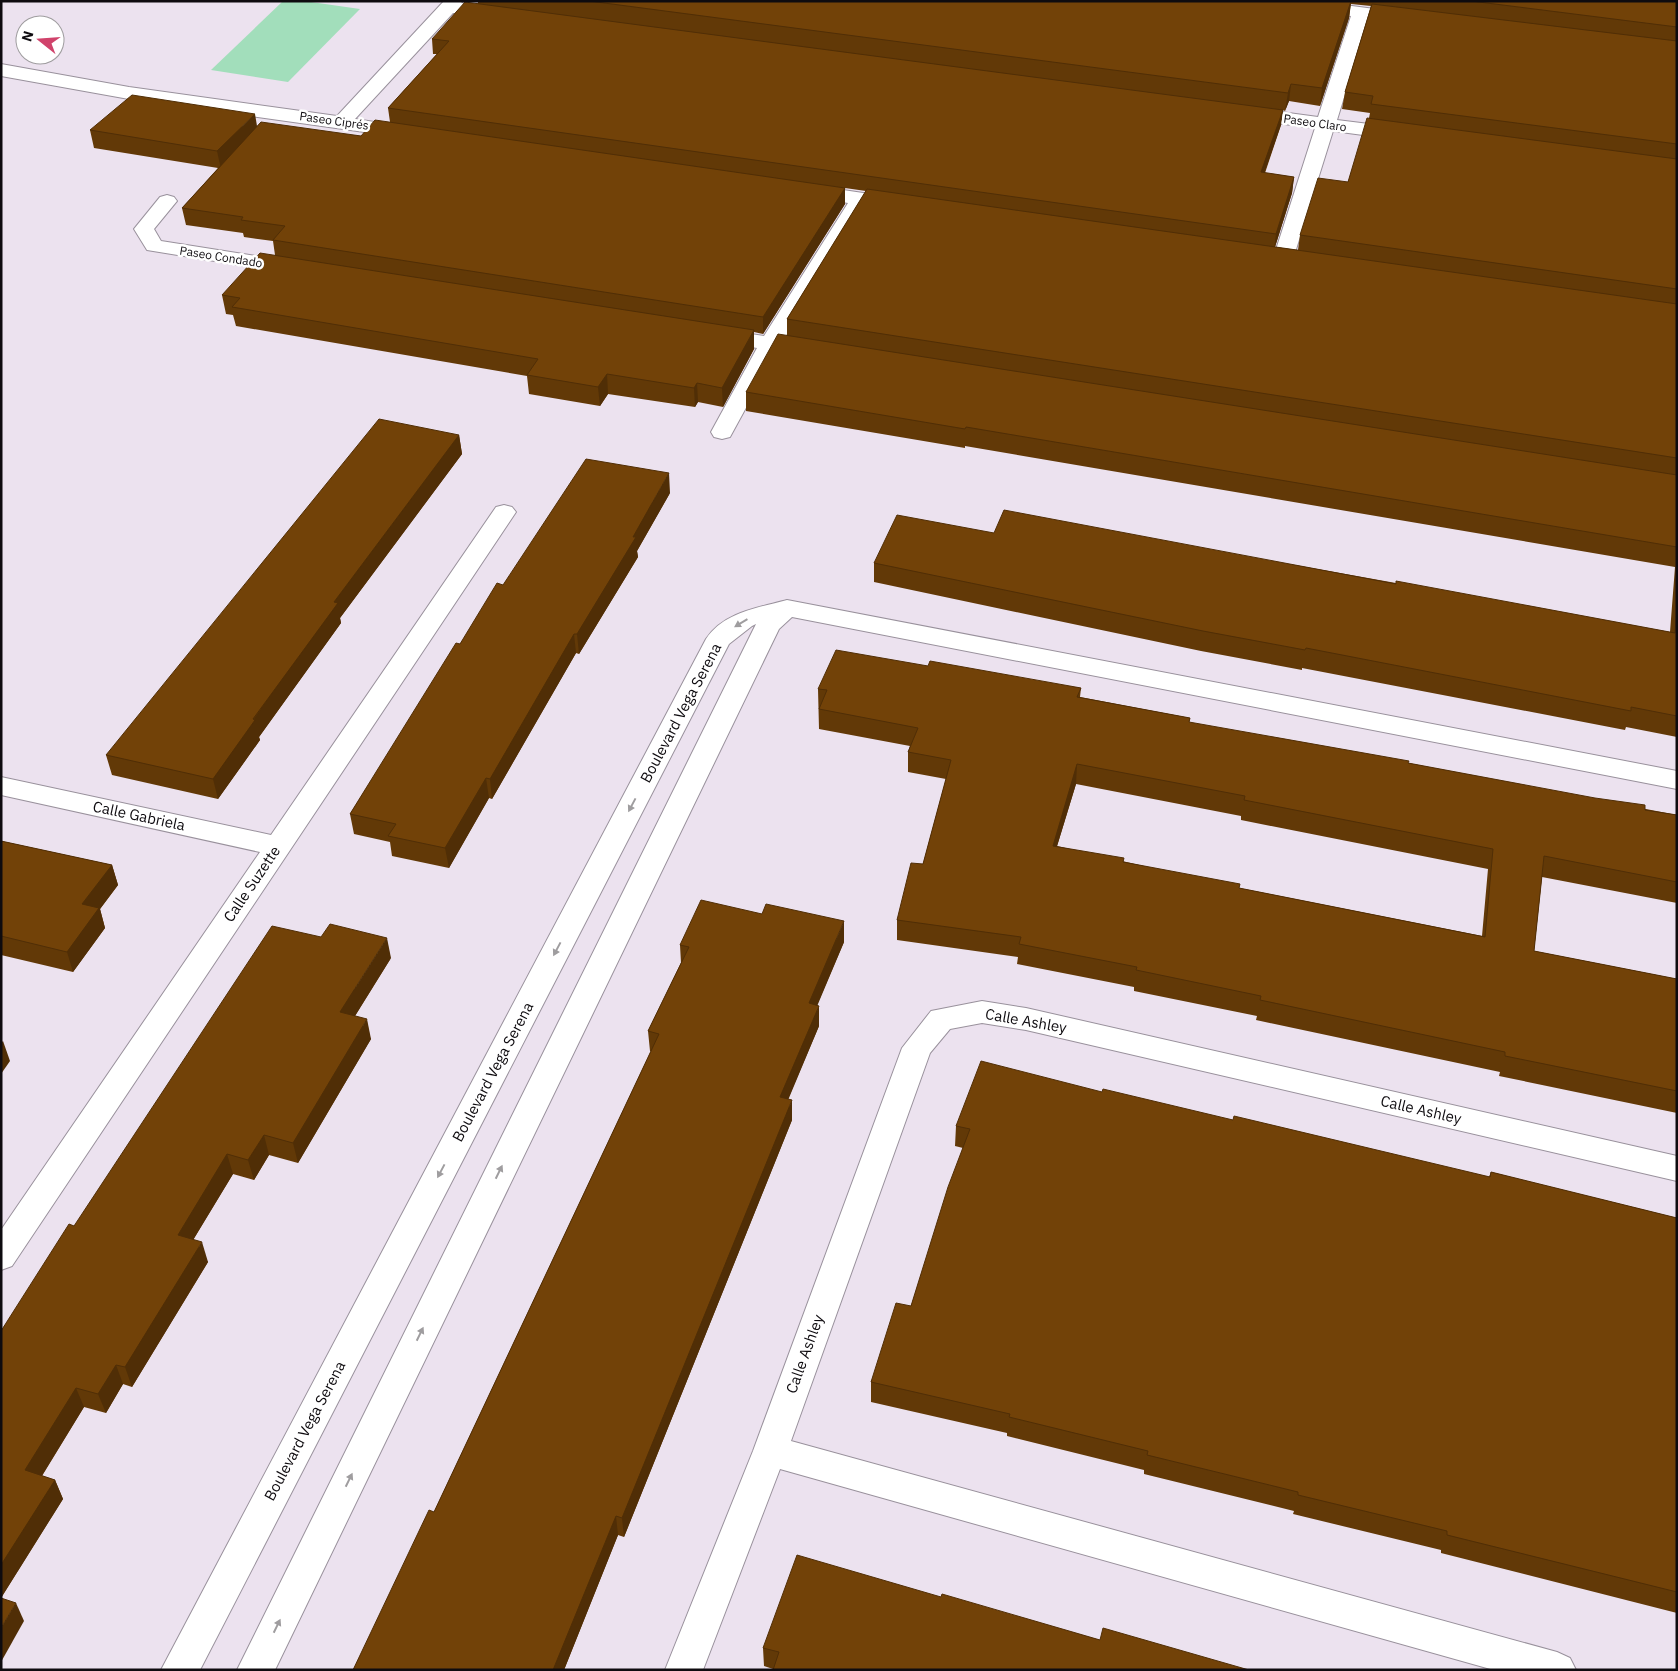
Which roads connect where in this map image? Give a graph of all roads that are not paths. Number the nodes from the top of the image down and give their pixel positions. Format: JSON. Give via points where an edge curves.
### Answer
{"nodes":[{"id":1,"x":1270,"y":1,"type":"edge"},
{"id":2,"x":451,"y":4,"type":"edge"},
{"id":3,"x":1361,"y":12,"type":"junction"},
{"id":4,"x":517,"y":16,"type":"edge"},
{"id":5,"x":1420,"y":20,"type":"edge"},
{"id":6,"x":1,"y":70,"type":"edge"},
{"id":7,"x":1224,"y":110,"type":"edge"},
{"id":8,"x":342,"y":122,"type":"junction"},
{"id":9,"x":1326,"y":124,"type":"junction"},
{"id":10,"x":430,"y":135,"type":"edge"},
{"id":11,"x":1414,"y":136,"type":"edge"},
{"id":12,"x":792,"y":188,"type":"edge"},
{"id":13,"x":860,"y":199,"type":"junction"},
{"id":14,"x":167,"y":201,"type":"dead end"},
{"id":15,"x":919,"y":207,"type":"edge"},
{"id":16,"x":1284,"y":259,"type":"edge"},
{"id":17,"x":310,"y":271,"type":"edge"},
{"id":18,"x":702,"y":333,"type":"edge"},
{"id":19,"x":770,"y":344,"type":"junction"},
{"id":20,"x":829,"y":353,"type":"edge"},
{"id":21,"x":722,"y":432,"type":"dead end"},
{"id":22,"x":504,"y":512,"type":"dead end"},
{"id":23,"x":787,"y":608,"type":"junction"},
{"id":24,"x":1677,"y":780,"type":"edge"},
{"id":25,"x":1,"y":786,"type":"edge"},
{"id":26,"x":278,"y":846,"type":"junction"},
{"id":27,"x":1677,"y":1169,"type":"edge"},
{"id":28,"x":6,"y":1243,"type":"edge"},
{"id":29,"x":770,"y":1451,"type":"junction"},
{"id":30,"x":180,"y":1670,"type":"edge"},
{"id":31,"x":256,"y":1670,"type":"edge"},
{"id":32,"x":684,"y":1670,"type":"edge"},
{"id":33,"x":1557,"y":1670,"type":"edge"}],
"edges":[{"from":1,"to":3,"type":"street"},
{"from":2,"to":4,"type":"street"},
{"from":2,"to":8,"type":"street"},
{"from":3,"to":5,"type":"street"},
{"from":3,"to":9,"type":"street"},
{"from":6,"to":8,"type":"street","name":"Paseo Ciprés","via":[[129,93]]},
{"from":7,"to":9,"type":"street","name":"Paseo Claro"},
{"from":8,"to":10,"type":"street","name":"Paseo Ciprés"},
{"from":9,"to":11,"type":"street","name":"Paseo Claro"},
{"from":9,"to":16,"type":"street"},
{"from":12,"to":13,"type":"street"},
{"from":13,"to":15,"type":"street"},
{"from":13,"to":19,"type":"street"},
{"from":14,"to":17,"type":"street","name":"Paseo Condado","via":[[144,229],[154,246]]},
{"from":18,"to":19,"type":"street"},
{"from":19,"to":20,"type":"street"},
{"from":19,"to":21,"type":"street"},
{"from":22,"to":26,"type":"street","name":"Calle Suzette"},
{"from":23,"to":24,"type":"street"},
{"from":23,"to":30,"type":"street","name":"Boulevard Vega Serena","one_way":true,"via":[[744,620],[719,639]]},
{"from":31,"to":23,"type":"street","one_way":true,"via":[[768,625]]},
{"from":25,"to":26,"type":"street","name":"Calle Gabriela"},
{"from":26,"to":28,"type":"street","name":"Calle Suzette"},
{"from":27,"to":29,"type":"street","name":"Calle Ashley","via":[[1026,1018],[982,1012],[941,1019],[917,1048]]},
{"from":29,"to":32,"type":"street","name":"Calle Ashley"},
{"from":29,"to":33,"type":"street"}]}
